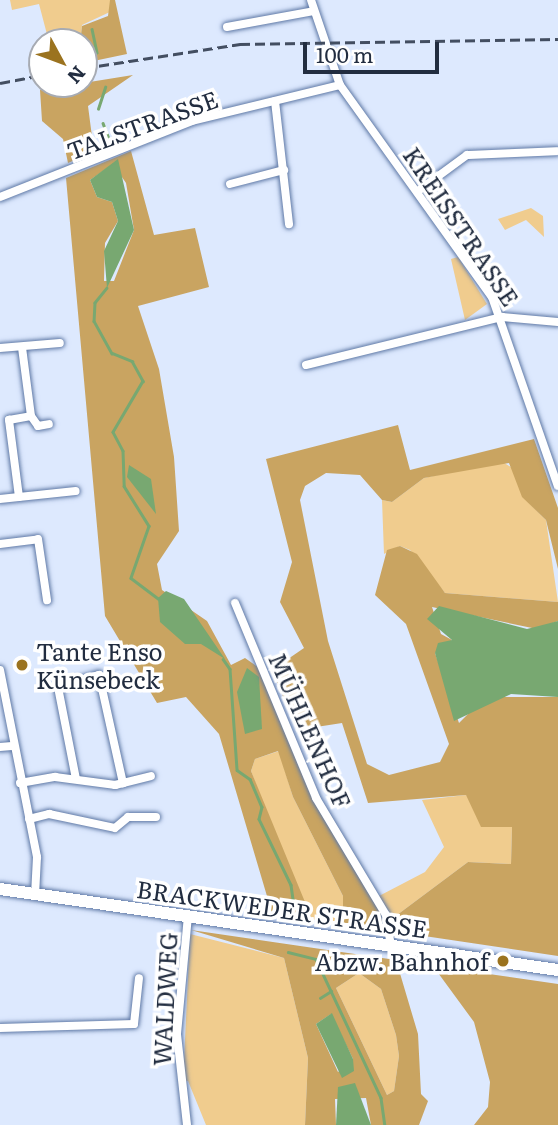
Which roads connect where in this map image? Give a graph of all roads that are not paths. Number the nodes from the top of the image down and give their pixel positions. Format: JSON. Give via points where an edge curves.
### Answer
{"nodes":[{"id":1,"x":312,"y":0,"type":"edge"},
{"id":2,"x":314,"y":11,"type":"junction"},
{"id":3,"x":227,"y":27,"type":"dead end"},
{"id":4,"x":341,"y":85,"type":"junction"},
{"id":5,"x":275,"y":101,"type":"junction"},
{"id":6,"x":557,"y":151,"type":"edge"},
{"id":7,"x":285,"y":170,"type":"junction"},
{"id":8,"x":230,"y":184,"type":"dead end"},
{"id":9,"x":418,"y":191,"type":"junction"},
{"id":10,"x":0,"y":197,"type":"edge"},
{"id":11,"x":289,"y":224,"type":"dead end"},
{"id":12,"x":502,"y":317,"type":"junction"},
{"id":13,"x":558,"y":322,"type":"edge"},
{"id":14,"x":60,"y":343,"type":"dead end"},
{"id":15,"x":0,"y":348,"type":"edge"},
{"id":16,"x":22,"y":348,"type":"junction"},
{"id":17,"x":306,"y":365,"type":"dead end"},
{"id":18,"x":31,"y":416,"type":"junction"},
{"id":19,"x":50,"y":424,"type":"dead end"},
{"id":20,"x":558,"y":486,"type":"edge"},
{"id":21,"x":76,"y":491,"type":"dead end"},
{"id":22,"x":19,"y":497,"type":"junction"},
{"id":23,"x":0,"y":499,"type":"edge"},
{"id":24,"x":0,"y":544,"type":"edge"},
{"id":25,"x":47,"y":600,"type":"dead end"},
{"id":26,"x":235,"y":603,"type":"dead end"},
{"id":27,"x":0,"y":670,"type":"edge"},
{"id":28,"x":12,"y":746,"type":"junction"},
{"id":29,"x":0,"y":747,"type":"edge"},
{"id":30,"x":151,"y":776,"type":"dead end"},
{"id":31,"x":76,"y":779,"type":"junction"},
{"id":32,"x":20,"y":783,"type":"junction"},
{"id":33,"x":123,"y":783,"type":"junction"},
{"id":34,"x":156,"y":817,"type":"dead end"},
{"id":35,"x":29,"y":819,"type":"junction"},
{"id":36,"x":0,"y":889,"type":"edge"},
{"id":37,"x":35,"y":894,"type":"junction"},
{"id":38,"x":188,"y":916,"type":"junction"},
{"id":39,"x":391,"y":945,"type":"junction"},
{"id":40,"x":558,"y":970,"type":"edge"},
{"id":41,"x":139,"y":978,"type":"dead end"},
{"id":42,"x":0,"y":1028,"type":"edge"},
{"id":43,"x":187,"y":1125,"type":"edge"}],
"edges":[{"from":1,"to":2,"type":"street","name":"KREISSTRASSE"},
{"from":2,"to":3,"type":"street"},
{"from":2,"to":4,"type":"street","name":"KREISSTRASSE"},
{"from":4,"to":5,"type":"street","name":"TALSTRASSE"},
{"from":4,"to":9,"type":"street","name":"KREISSTRASSE"},
{"from":5,"to":7,"type":"street"},
{"from":5,"to":10,"type":"street","name":"TALSTRASSE","via":[[192,121]]},
{"from":6,"to":9,"type":"street","via":[[467,155]]},
{"from":7,"to":8,"type":"street"},
{"from":7,"to":11,"type":"street"},
{"from":9,"to":12,"type":"street","name":"KREISSTRASSE"},
{"from":12,"to":13,"type":"street"},
{"from":12,"to":17,"type":"street"},
{"from":12,"to":20,"type":"street","name":"KREISSTRASSE"},
{"from":14,"to":16,"type":"street"},
{"from":15,"to":16,"type":"street"},
{"from":16,"to":18,"type":"street"},
{"from":18,"to":19,"type":"street","via":[[38,426]]},
{"from":18,"to":22,"type":"street","via":[[9,420]]},
{"from":21,"to":22,"type":"street"},
{"from":22,"to":23,"type":"street"},
{"from":24,"to":25,"type":"street","via":[[38,539]]},
{"from":26,"to":39,"type":"street","name":"MÜHLENHOF","via":[[316,798],[386,915]]},
{"from":27,"to":28,"type":"street"},
{"from":28,"to":29,"type":"street"},
{"from":28,"to":32,"type":"street"},
{"from":30,"to":33,"type":"street"},
{"from":31,"to":32,"type":"street"},
{"from":31,"to":33,"type":"street"},
{"from":31,"to":33,"type":"street","via":[[58,687],[99,674]]},
{"from":32,"to":35,"type":"street"},
{"from":34,"to":35,"type":"street","via":[[128,817],[115,828],[50,814]]},
{"from":35,"to":37,"type":"street","via":[[38,867]]},
{"from":36,"to":37,"type":"street","name":"BRACKWEDER STRASSE"},
{"from":37,"to":38,"type":"street","name":"BRACKWEDER STRASSE"},
{"from":38,"to":39,"type":"street","name":"BRACKWEDER STRASSE"},
{"from":38,"to":43,"type":"street","name":"WALDWEG","via":[[177,1034]]},
{"from":39,"to":40,"type":"street","name":"BRACKWEDER STRASSE"},
{"from":41,"to":42,"type":"street","via":[[134,1024]]}]}
